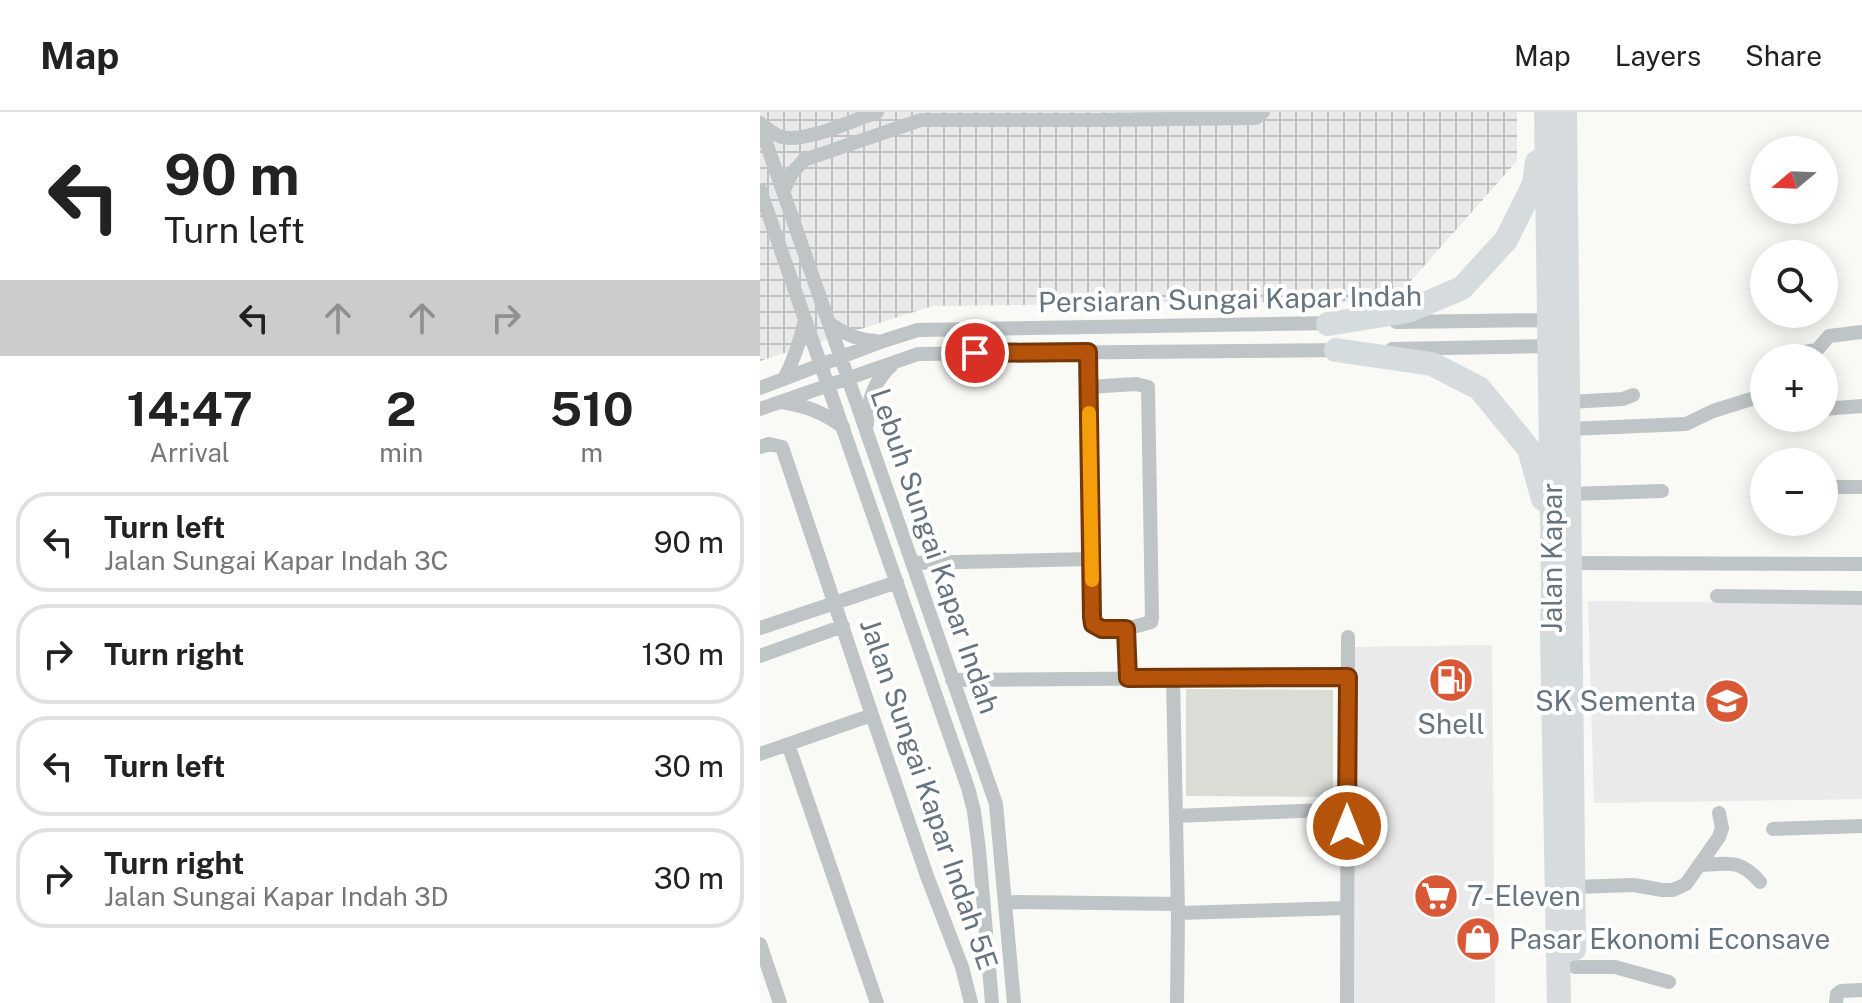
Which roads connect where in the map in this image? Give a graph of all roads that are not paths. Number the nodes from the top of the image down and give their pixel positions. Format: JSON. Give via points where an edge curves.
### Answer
{"nodes":[{"id":1,"x":877,"y":112,"type":"edge"},
{"id":2,"x":1263,"y":112,"type":"edge"},
{"id":3,"x":1544,"y":112,"type":"edge"},
{"id":4,"x":1565,"y":112,"type":"edge"},
{"id":5,"x":920,"y":116,"type":"edge"},
{"id":6,"x":1096,"y":116,"type":"edge"},
{"id":7,"x":760,"y":124,"type":"edge"},
{"id":8,"x":783,"y":192,"type":"junction"},
{"id":9,"x":761,"y":198,"type":"edge"},
{"id":10,"x":805,"y":320,"type":"junction"},
{"id":11,"x":1558,"y":320,"type":"junction"},
{"id":12,"x":829,"y":323,"type":"junction"},
{"id":13,"x":1328,"y":324,"type":"junction"},
{"id":14,"x":1862,"y":332,"type":"edge"},
{"id":15,"x":883,"y":341,"type":"junction"},
{"id":16,"x":1822,"y":344,"type":"edge"},
{"id":17,"x":1558,"y":346,"type":"junction"},
{"id":18,"x":1336,"y":350,"type":"junction"},
{"id":19,"x":1088,"y":352,"type":"junction"},
{"id":20,"x":841,"y":358,"type":"junction"},
{"id":21,"x":895,"y":362,"type":"junction"},
{"id":22,"x":821,"y":365,"type":"junction"},
{"id":23,"x":848,"y":378,"type":"junction"},
{"id":24,"x":784,"y":379,"type":"junction"},
{"id":25,"x":828,"y":385,"type":"junction"},
{"id":26,"x":1089,"y":387,"type":"junction"},
{"id":27,"x":760,"y":388,"type":"edge"},
{"id":28,"x":1633,"y":395,"type":"dead end"},
{"id":29,"x":1750,"y":399,"type":"edge"},
{"id":30,"x":780,"y":402,"type":"junction"},
{"id":31,"x":1568,"y":402,"type":"junction"},
{"id":32,"x":1862,"y":406,"type":"edge"},
{"id":33,"x":1838,"y":408,"type":"edge"},
{"id":34,"x":760,"y":409,"type":"edge"},
{"id":35,"x":843,"y":427,"type":"junction"},
{"id":36,"x":1569,"y":429,"type":"junction"},
{"id":37,"x":867,"y":434,"type":"junction"},
{"id":38,"x":760,"y":447,"type":"edge"},
{"id":39,"x":1838,"y":487,"type":"edge"},
{"id":40,"x":1862,"y":487,"type":"edge"},
{"id":41,"x":1662,"y":491,"type":"dead end"},
{"id":42,"x":1569,"y":494,"type":"junction"},
{"id":43,"x":1091,"y":559,"type":"junction"},
{"id":44,"x":912,"y":563,"type":"junction"},
{"id":45,"x":1570,"y":563,"type":"junction"},
{"id":46,"x":1862,"y":564,"type":"edge"},
{"id":47,"x":897,"y":582,"type":"junction"},
{"id":48,"x":1553,"y":585,"type":"junction"},
{"id":49,"x":1717,"y":596,"type":"dead end"},
{"id":50,"x":1862,"y":598,"type":"edge"},
{"id":51,"x":836,"y":603,"type":"junction"},
{"id":52,"x":843,"y":626,"type":"junction"},
{"id":53,"x":760,"y":628,"type":"edge"},
{"id":54,"x":1126,"y":629,"type":"junction"},
{"id":55,"x":1348,"y":637,"type":"dead end"},
{"id":56,"x":760,"y":656,"type":"edge"},
{"id":57,"x":1348,"y":677,"type":"junction"},
{"id":58,"x":1128,"y":678,"type":"junction"},
{"id":59,"x":1173,"y":678,"type":"junction"},
{"id":60,"x":952,"y":680,"type":"junction"},
{"id":61,"x":872,"y":715,"type":"junction"},
{"id":62,"x":788,"y":744,"type":"junction"},
{"id":63,"x":760,"y":754,"type":"edge"},
{"id":64,"x":1348,"y":809,"type":"junction"},
{"id":65,"x":1719,"y":813,"type":"dead end"},
{"id":66,"x":1176,"y":816,"type":"junction"},
{"id":67,"x":1862,"y":826,"type":"edge"},
{"id":68,"x":1773,"y":829,"type":"dead end"},
{"id":69,"x":1700,"y":865,"type":"junction"},
{"id":70,"x":1760,"y":882,"type":"dead end"},
{"id":71,"x":1574,"y":887,"type":"junction"},
{"id":72,"x":1006,"y":902,"type":"junction"},
{"id":73,"x":1347,"y":908,"type":"junction"},
{"id":74,"x":1178,"y":909,"type":"junction"},
{"id":75,"x":760,"y":944,"type":"edge"},
{"id":76,"x":1575,"y":967,"type":"junction"},
{"id":77,"x":1669,"y":982,"type":"dead end"},
{"id":78,"x":1862,"y":990,"type":"edge"},
{"id":79,"x":780,"y":1003,"type":"edge"},
{"id":80,"x":877,"y":1003,"type":"edge"},
{"id":81,"x":971,"y":1003,"type":"edge"},
{"id":82,"x":992,"y":1003,"type":"edge"},
{"id":83,"x":1014,"y":1003,"type":"edge"},
{"id":84,"x":1177,"y":1003,"type":"edge"},
{"id":85,"x":1347,"y":1003,"type":"edge"},
{"id":86,"x":1559,"y":1003,"type":"edge"},
{"id":87,"x":1575,"y":1003,"type":"edge"},
{"id":88,"x":1836,"y":1003,"type":"edge"}],
"edges":[{"from":1,"to":7,"type":"street","via":[[803,138],[784,137]]},
{"from":2,"to":6,"type":"street","via":[[1256,118]]},
{"from":3,"to":11,"type":"highway","name":"Jalan Kapar"},
{"from":3,"to":13,"type":"highway","via":[[1534,184],[1506,240],[1462,288],[1408,311]]},
{"from":4,"to":11,"type":"highway","name":"Jalan Kapar"},
{"from":5,"to":6,"type":"street"},
{"from":5,"to":8,"type":"street","via":[[804,160]]},
{"from":7,"to":8,"type":"street","name":"Lebuh Sungai Kapar Indah"},
{"from":8,"to":12,"type":"street","name":"Lebuh Sungai Kapar Indah"},
{"from":9,"to":10,"type":"street","name":"Lebuh Sungai Kapar Indah"},
{"from":10,"to":22,"type":"street","name":"Lebuh Sungai Kapar Indah"},
{"from":10,"to":24,"type":"street"},
{"from":11,"to":13,"type":"street","name":"Persiaran Sungai Kapar Indah"},
{"from":11,"to":17,"type":"highway","name":"Jalan Kapar"},
{"from":12,"to":15,"type":"street","via":[[861,340]]},
{"from":12,"to":20,"type":"street","name":"Lebuh Sungai Kapar Indah"},
{"from":13,"to":15,"type":"street","name":"Persiaran Sungai Kapar Indah","via":[[918,330]]},
{"from":14,"to":16,"type":"street","via":[[1828,336]]},
{"from":15,"to":20,"type":"street","name":"Persiaran Sungai Kapar Indah"},
{"from":17,"to":18,"type":"street","name":"Persiaran Sungai Kapar Indah"},
{"from":17,"to":31,"type":"highway","name":"Jalan Kapar"},
{"from":17,"to":48,"type":"highway","name":"Jalan Kapar"},
{"from":18,"to":19,"type":"street","name":"Persiaran Sungai Kapar Indah"},
{"from":18,"to":48,"type":"highway","via":[[1432,364],[1479,388],[1529,449],[1543,496]]},
{"from":19,"to":21,"type":"street","name":"Persiaran Sungai Kapar Indah","via":[[918,354]]},
{"from":19,"to":26,"type":"street"},
{"from":20,"to":22,"type":"street","name":"Persiaran Sungai Kapar Indah"},
{"from":20,"to":23,"type":"street","name":"Lebuh Sungai Kapar Indah"},
{"from":21,"to":23,"type":"street","name":"Persiaran Sungai Kapar Indah"},
{"from":21,"to":37,"type":"street","via":[[872,392]]},
{"from":22,"to":24,"type":"street","name":"Persiaran Sungai Kapar Indah"},
{"from":22,"to":25,"type":"street","name":"Lebuh Sungai Kapar Indah"},
{"from":23,"to":25,"type":"street","name":"Persiaran Sungai Kapar Indah"},
{"from":23,"to":37,"type":"street","name":"Lebuh Sungai Kapar Indah"},
{"from":24,"to":27,"type":"street","name":"Persiaran Sungai Kapar Indah"},
{"from":25,"to":30,"type":"street","name":"Persiaran Sungai Kapar Indah"},
{"from":25,"to":35,"type":"street","name":"Lebuh Sungai Kapar Indah"},
{"from":26,"to":43,"type":"street"},
{"from":26,"to":54,"type":"street","via":[[1148,387],[1152,618],[1144,626]]},
{"from":28,"to":31,"type":"street"},
{"from":29,"to":36,"type":"street","via":[[1686,424]]},
{"from":30,"to":34,"type":"street","name":"Persiaran Sungai Kapar Indah"},
{"from":30,"to":35,"type":"street","via":[[811,408]]},
{"from":31,"to":36,"type":"highway","name":"Jalan Kapar"},
{"from":32,"to":33,"type":"street"},
{"from":35,"to":47,"type":"street","name":"Lebuh Sungai Kapar Indah"},
{"from":36,"to":42,"type":"highway","name":"Jalan Kapar"},
{"from":37,"to":44,"type":"street","name":"Lebuh Sungai Kapar Indah"},
{"from":38,"to":51,"type":"street","name":"Jalan Sungai Kapar Indah 5E","via":[[782,447]]},
{"from":39,"to":40,"type":"street"},
{"from":41,"to":42,"type":"street"},
{"from":42,"to":45,"type":"highway","name":"Jalan Kapar"},
{"from":43,"to":44,"type":"street"},
{"from":43,"to":54,"type":"street","via":[[1093,624]]},
{"from":44,"to":60,"type":"street","name":"Lebuh Sungai Kapar Indah"},
{"from":45,"to":46,"type":"street"},
{"from":45,"to":71,"type":"highway","name":"Jalan Kapar"},
{"from":47,"to":51,"type":"street"},
{"from":47,"to":82,"type":"street","name":"Lebuh Sungai Kapar Indah","via":[[974,811]]},
{"from":48,"to":86,"type":"highway","name":"Jalan Kapar"},
{"from":49,"to":50,"type":"street"},
{"from":51,"to":52,"type":"street","name":"Jalan Sungai Kapar Indah 5E"},
{"from":51,"to":53,"type":"street"},
{"from":52,"to":56,"type":"street"},
{"from":52,"to":61,"type":"street","name":"Jalan Sungai Kapar Indah 5E"},
{"from":54,"to":58,"type":"street"},
{"from":55,"to":57,"type":"street"},
{"from":57,"to":59,"type":"street"},
{"from":57,"to":64,"type":"street"},
{"from":58,"to":59,"type":"street"},
{"from":58,"to":60,"type":"street"},
{"from":59,"to":66,"type":"street"},
{"from":60,"to":72,"type":"street","name":"Lebuh Sungai Kapar Indah","via":[[996,804]]},
{"from":61,"to":62,"type":"street"},
{"from":61,"to":81,"type":"street","name":"Jalan Sungai Kapar Indah 5E"},
{"from":62,"to":63,"type":"street"},
{"from":62,"to":80,"type":"street"},
{"from":64,"to":66,"type":"street"},
{"from":64,"to":73,"type":"street"},
{"from":65,"to":69,"type":"street","via":[[1719,837]]},
{"from":66,"to":74,"type":"street"},
{"from":67,"to":68,"type":"street"},
{"from":69,"to":70,"type":"street","via":[[1736,863]]},
{"from":69,"to":71,"type":"street","via":[[1686,884],[1673,890]]},
{"from":71,"to":76,"type":"highway","name":"Jalan Kapar"},
{"from":72,"to":74,"type":"street"},
{"from":72,"to":83,"type":"street","name":"Lebuh Sungai Kapar Indah"},
{"from":73,"to":74,"type":"street"},
{"from":73,"to":85,"type":"street"},
{"from":74,"to":84,"type":"street"},
{"from":75,"to":79,"type":"street"},
{"from":76,"to":77,"type":"street","via":[[1615,967]]},
{"from":76,"to":87,"type":"highway","name":"Jalan Kapar"},
{"from":78,"to":88,"type":"street","via":[[1841,991]]}]}
